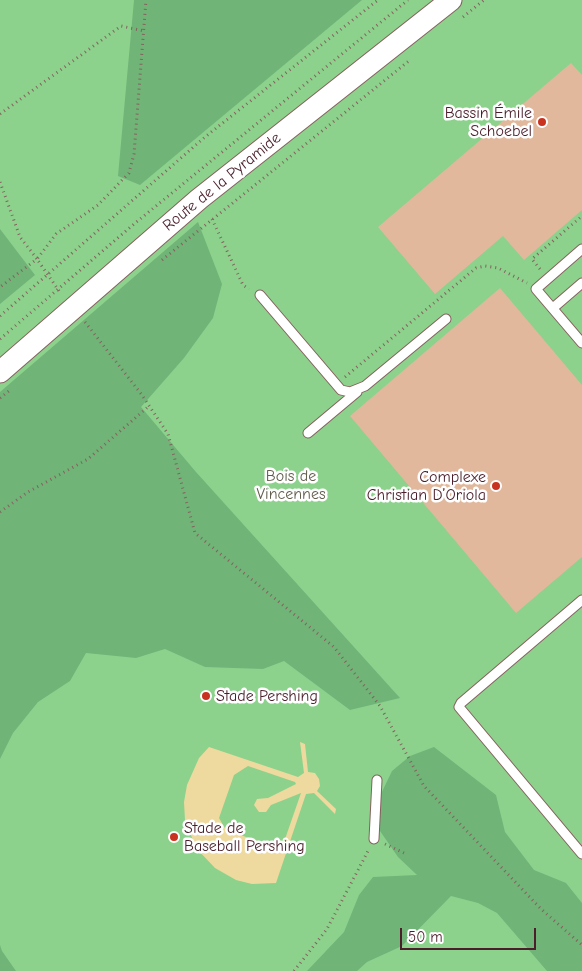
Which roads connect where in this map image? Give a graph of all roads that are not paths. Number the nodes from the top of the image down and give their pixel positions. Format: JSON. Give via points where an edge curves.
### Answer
{"nodes":[{"id":1,"x":451,"y":0,"type":"edge"},
{"id":2,"x":582,"y":249,"type":"edge"},
{"id":3,"x":582,"y":283,"type":"edge"},
{"id":4,"x":260,"y":295,"type":"road end"},
{"id":5,"x":552,"y":308,"type":"junction"},
{"id":6,"x":446,"y":319,"type":"dead end"},
{"id":7,"x":582,"y":343,"type":"edge"},
{"id":8,"x":7,"y":379,"type":"edge"},
{"id":9,"x":359,"y":390,"type":"junction"},
{"id":10,"x":308,"y":433,"type":"dead end"},
{"id":11,"x":582,"y":600,"type":"edge"},
{"id":12,"x":377,"y":780,"type":"dead end"},
{"id":13,"x":374,"y":839,"type":"road end"},
{"id":14,"x":582,"y":854,"type":"edge"}],
"edges":[{"from":1,"to":8,"type":"street","name":"Route de la Pyramide","via":[[199,199]]},
{"from":2,"to":5,"type":"lane","via":[[536,289]]},
{"from":3,"to":5,"type":"lane"},
{"from":4,"to":9,"type":"lane","via":[[341,390]]},
{"from":5,"to":7,"type":"lane"},
{"from":6,"to":9,"type":"lane"},
{"from":9,"to":10,"type":"lane"},
{"from":11,"to":14,"type":"lane","via":[[459,705]]},
{"from":12,"to":13,"type":"lane"}]}
